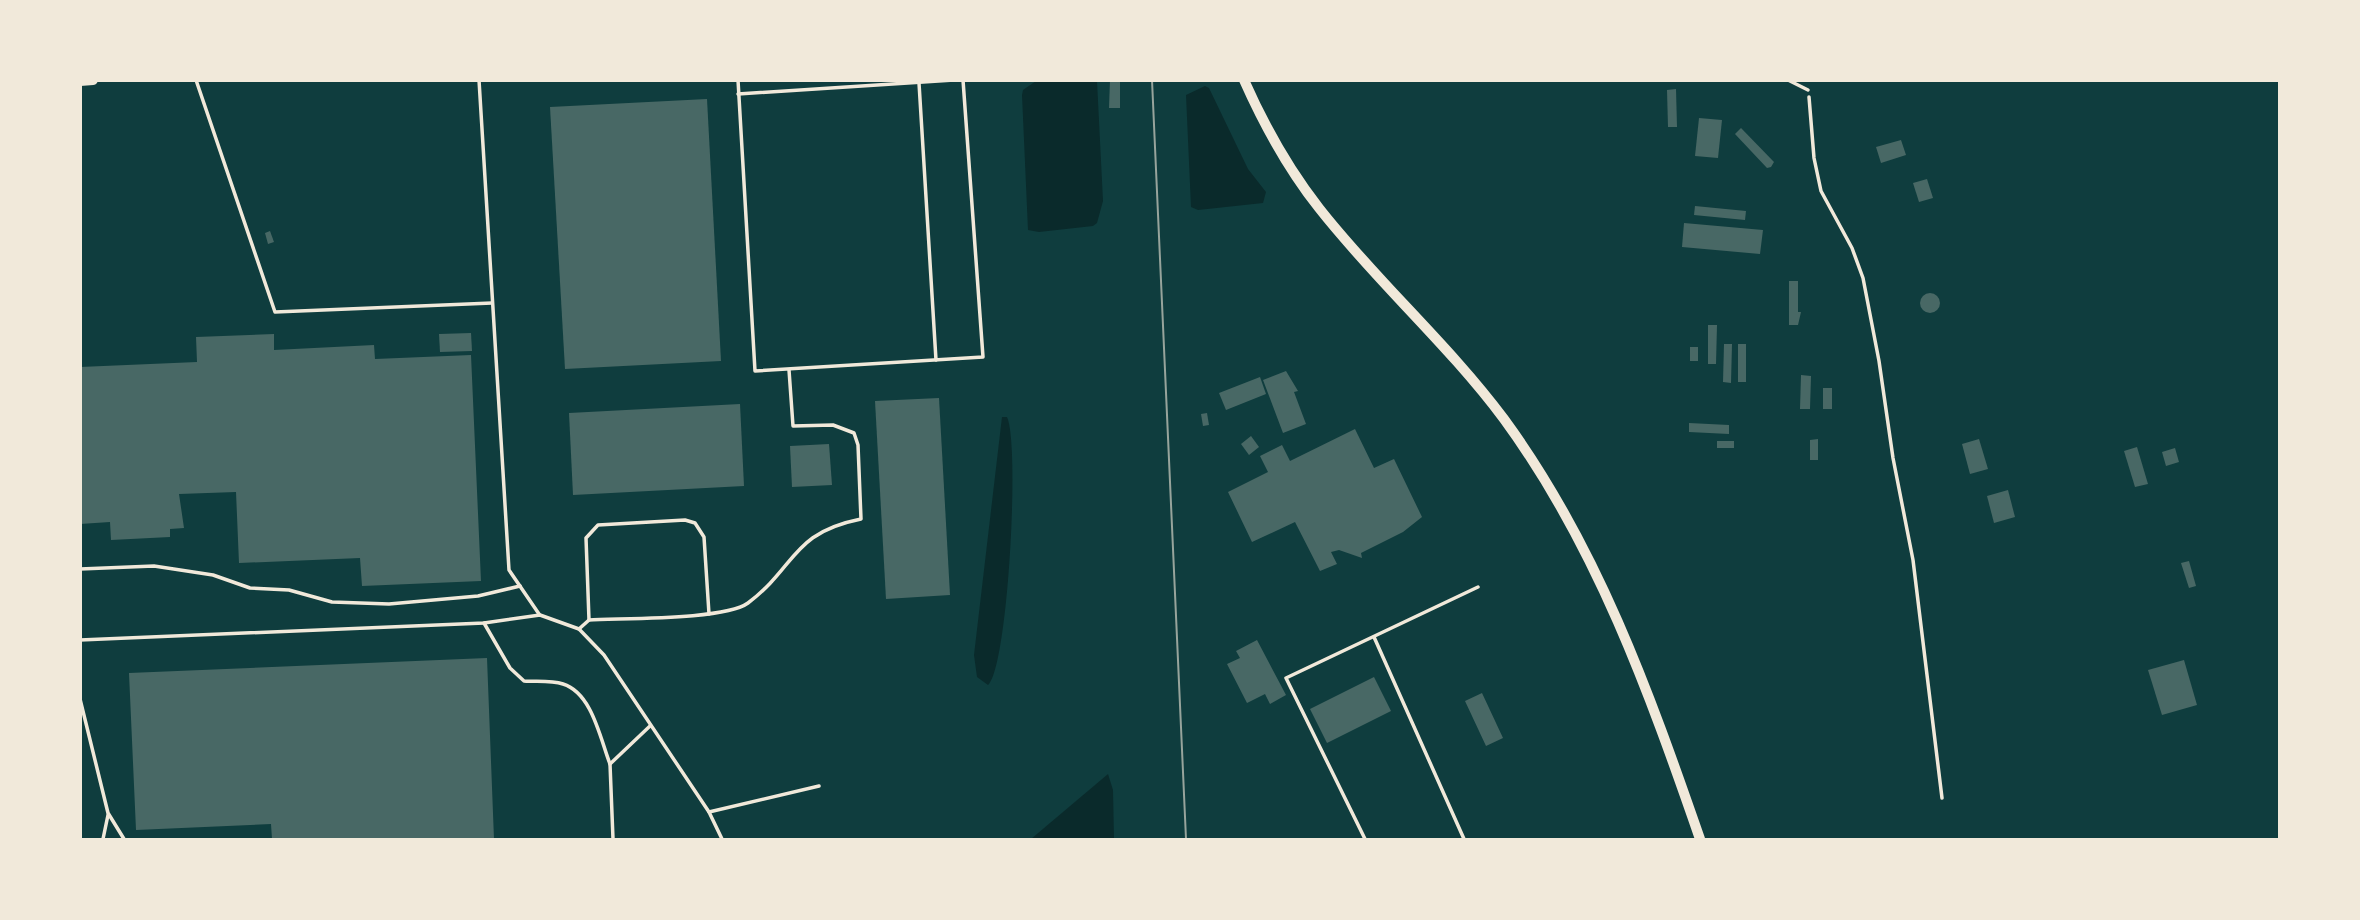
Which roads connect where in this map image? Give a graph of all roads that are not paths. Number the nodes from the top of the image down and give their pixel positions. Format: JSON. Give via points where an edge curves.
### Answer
{"nodes":[{"id":1,"x":93,"y":80,"type":"edge"},
{"id":2,"x":196,"y":80,"type":"edge"},
{"id":3,"x":479,"y":80,"type":"edge"},
{"id":4,"x":738,"y":80,"type":"edge"},
{"id":5,"x":954,"y":80,"type":"edge"},
{"id":6,"x":963,"y":80,"type":"edge"},
{"id":7,"x":1244,"y":80,"type":"edge"},
{"id":8,"x":1788,"y":80,"type":"edge"},
{"id":9,"x":80,"y":81,"type":"edge"},
{"id":10,"x":919,"y":83,"type":"junction"},
{"id":11,"x":1808,"y":90,"type":"road end"},
{"id":12,"x":738,"y":94,"type":"junction"},
{"id":13,"x":492,"y":303,"type":"junction"},
{"id":14,"x":936,"y":360,"type":"junction"},
{"id":15,"x":789,"y":369,"type":"junction"},
{"id":16,"x":80,"y":569,"type":"edge"},
{"id":17,"x":520,"y":586,"type":"junction"},
{"id":18,"x":1478,"y":587,"type":"dead end"},
{"id":19,"x":709,"y":614,"type":"junction"},
{"id":20,"x":540,"y":615,"type":"junction"},
{"id":21,"x":589,"y":620,"type":"junction"},
{"id":22,"x":484,"y":623,"type":"junction"},
{"id":23,"x":579,"y":629,"type":"junction"},
{"id":24,"x":1374,"y":637,"type":"junction"},
{"id":25,"x":80,"y":640,"type":"edge"},
{"id":26,"x":80,"y":699,"type":"edge"},
{"id":27,"x":651,"y":725,"type":"junction"},
{"id":28,"x":610,"y":764,"type":"junction"},
{"id":29,"x":819,"y":786,"type":"dead end"},
{"id":30,"x":709,"y":812,"type":"junction"},
{"id":31,"x":108,"y":813,"type":"junction"},
{"id":32,"x":103,"y":839,"type":"edge"},
{"id":33,"x":124,"y":839,"type":"edge"},
{"id":34,"x":613,"y":839,"type":"edge"},
{"id":35,"x":722,"y":839,"type":"edge"},
{"id":36,"x":1365,"y":839,"type":"edge"},
{"id":37,"x":1464,"y":839,"type":"edge"},
{"id":38,"x":1700,"y":839,"type":"edge"}],
"edges":[{"from":1,"to":9,"type":"street"},
{"from":2,"to":13,"type":"lane","via":[[275,312]]},
{"from":3,"to":13,"type":"lane"},
{"from":4,"to":12,"type":"lane"},
{"from":5,"to":10,"type":"lane"},
{"from":6,"to":14,"type":"lane","via":[[983,356]]},
{"from":7,"to":38,"type":"main road","via":[[1267,127],[1317,206],[1480,388],[1554,494],[1633,652]]},
{"from":8,"to":11,"type":"lane"},
{"from":10,"to":12,"type":"lane"},
{"from":10,"to":14,"type":"lane"},
{"from":12,"to":15,"type":"lane","via":[[755,371]]},
{"from":13,"to":17,"type":"lane","via":[[509,570]]},
{"from":14,"to":15,"type":"lane"},
{"from":15,"to":19,"type":"lane","via":[[793,426],[833,425],[854,433],[861,519],[817,533],[747,604]]},
{"from":16,"to":17,"type":"lane","via":[[154,566],[332,602],[389,604],[478,596]]},
{"from":17,"to":20,"type":"lane"},
{"from":18,"to":24,"type":"lane"},
{"from":19,"to":21,"type":"lane"},
{"from":19,"to":21,"type":"lane","via":[[704,537],[695,523],[685,520],[598,526],[592,531],[586,538]]},
{"from":20,"to":22,"type":"lane"},
{"from":20,"to":23,"type":"lane"},
{"from":21,"to":23,"type":"lane"},
{"from":22,"to":25,"type":"lane"},
{"from":22,"to":28,"type":"lane","via":[[510,668],[524,681],[559,683],[573,687],[584,698]]},
{"from":23,"to":27,"type":"lane","via":[[604,655]]},
{"from":24,"to":36,"type":"lane","via":[[1286,678]]},
{"from":24,"to":37,"type":"lane"},
{"from":26,"to":31,"type":"lane"},
{"from":27,"to":28,"type":"lane"},
{"from":27,"to":30,"type":"lane"},
{"from":28,"to":34,"type":"lane"},
{"from":29,"to":30,"type":"lane"},
{"from":30,"to":35,"type":"lane"},
{"from":31,"to":32,"type":"lane"},
{"from":31,"to":33,"type":"lane"}]}
